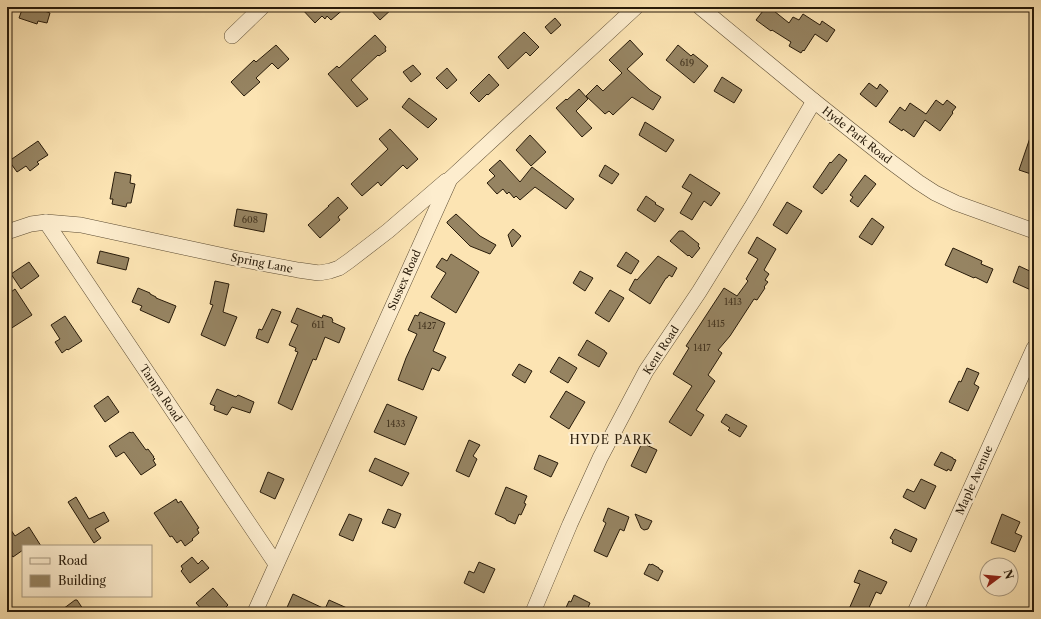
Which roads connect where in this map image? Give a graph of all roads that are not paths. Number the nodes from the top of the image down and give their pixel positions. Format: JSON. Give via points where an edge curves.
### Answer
{"nodes":[{"id":1,"x":262,"y":7,"type":"edge"},
{"id":2,"x":636,"y":7,"type":"edge"},
{"id":3,"x":700,"y":7,"type":"edge"},
{"id":4,"x":232,"y":36,"type":"dead end"},
{"id":5,"x":814,"y":101,"type":"junction"},
{"id":6,"x":450,"y":179,"type":"junction"},
{"id":7,"x":46,"y":222,"type":"junction"},
{"id":8,"x":1034,"y":231,"type":"edge"},
{"id":9,"x":7,"y":232,"type":"edge"},
{"id":10,"x":1034,"y":348,"type":"edge"},
{"id":11,"x":276,"y":564,"type":"junction"},
{"id":12,"x":255,"y":612,"type":"edge"},
{"id":13,"x":533,"y":612,"type":"edge"},
{"id":14,"x":914,"y":612,"type":"edge"}],
"edges":[{"from":1,"to":4,"type":"street"},
{"from":2,"to":6,"type":"street","name":"Sussex Road"},
{"from":3,"to":5,"type":"street","name":"Hyde Park Road"},
{"from":5,"to":8,"type":"street","name":"Hyde Park Road","via":[[935,193]]},
{"from":5,"to":13,"type":"street","name":"Kent Road","via":[[751,208],[643,378],[600,458]]},
{"from":6,"to":7,"type":"street","name":"Spring Lane","via":[[349,261],[339,268],[319,273],[234,258],[81,225]]},
{"from":6,"to":11,"type":"street","name":"Sussex Road"},
{"from":7,"to":9,"type":"street","name":"Spring Lane"},
{"from":7,"to":11,"type":"street","name":"Tampa Road"},
{"from":10,"to":14,"type":"street","name":"Maple Avenue"},
{"from":11,"to":12,"type":"street","name":"Sussex Road"}]}
